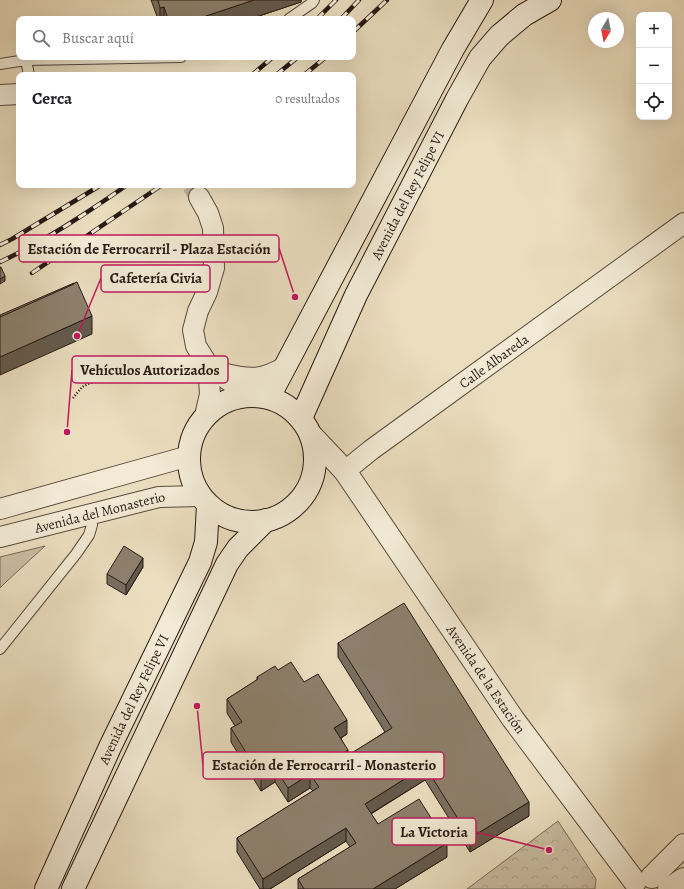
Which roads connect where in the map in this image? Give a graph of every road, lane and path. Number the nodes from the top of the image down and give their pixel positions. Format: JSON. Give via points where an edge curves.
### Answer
{"nodes":[{"id":1,"x":482,"y":0,"type":"edge"},
{"id":2,"x":550,"y":0,"type":"edge"},
{"id":3,"x":313,"y":1,"type":"edge"},
{"id":4,"x":293,"y":16,"type":"edge"},
{"id":5,"x":26,"y":60,"type":"joint"},
{"id":6,"x":0,"y":64,"type":"edge"},
{"id":7,"x":28,"y":72,"type":"edge"},
{"id":8,"x":16,"y":94,"type":"edge"},
{"id":9,"x":0,"y":95,"type":"edge"},
{"id":10,"x":199,"y":197,"type":"tunnel mouth"},
{"id":11,"x":684,"y":223,"type":"edge"},
{"id":12,"x":285,"y":367,"type":"junction"},
{"id":13,"x":212,"y":369,"type":"junction"},
{"id":14,"x":261,"y":396,"type":"junction"},
{"id":15,"x":73,"y":398,"type":"dead end"},
{"id":16,"x":205,"y":416,"type":"junction"},
{"id":17,"x":306,"y":427,"type":"junction"},
{"id":18,"x":189,"y":456,"type":"junction"},
{"id":19,"x":345,"y":471,"type":"junction"},
{"id":20,"x":204,"y":501,"type":"junction"},
{"id":21,"x":0,"y":509,"type":"edge"},
{"id":22,"x":91,"y":514,"type":"junction"},
{"id":23,"x":266,"y":520,"type":"junction"},
{"id":24,"x":0,"y":537,"type":"edge"},
{"id":25,"x":0,"y":649,"type":"edge"},
{"id":26,"x":684,"y":845,"type":"edge"},
{"id":27,"x":684,"y":879,"type":"edge"},
{"id":28,"x":650,"y":885,"type":"edge"},
{"id":29,"x":46,"y":889,"type":"edge"},
{"id":30,"x":73,"y":889,"type":"edge"}],
"edges":[{"from":1,"to":12,"type":"main road","name":"Avenida del Rey Felipe VI","via":[[453,49]]},
{"from":2,"to":17,"type":"main road","name":"Avenida del Rey Felipe VI","via":[[519,19],[499,36],[480,58],[356,295]]},
{"from":3,"to":4,"type":"lane"},
{"from":5,"to":6,"type":"lane"},
{"from":5,"to":7,"type":"lane"},
{"from":8,"to":9,"type":"street"},
{"from":10,"to":13,"type":"street","via":[[213,228],[214,268],[193,330],[196,346]]},
{"from":11,"to":19,"type":"street","name":"Calle Albareda"},
{"from":12,"to":13,"type":"street","via":[[271,375],[256,379],[238,377]]},
{"from":12,"to":14,"type":"main road","name":"Avenida del Rey Felipe VI"},
{"from":13,"to":14,"type":"street"},
{"from":13,"to":15,"type":"path","via":[[186,381],[107,375],[82,387]]},
{"from":13,"to":16,"type":"street"},
{"from":14,"to":16,"type":"main road","via":[[240,397],[222,403]]},
{"from":14,"to":17,"type":"main road","via":[[287,405]]},
{"from":16,"to":18,"type":"main road","via":[[194,434]]},
{"from":17,"to":19,"type":"main road"},
{"from":17,"to":23,"type":"main road","via":[[316,455],[314,475],[305,493],[295,505]]},
{"from":18,"to":20,"type":"main road","via":[[191,472]]},
{"from":18,"to":21,"type":"street","name":"Avenida del Monasterio"},
{"from":19,"to":28,"type":"main road","name":"Avenida de la Estación","via":[[512,719]]},
{"from":20,"to":22,"type":"street","name":"Avenida del Monasterio","via":[[159,498]]},
{"from":20,"to":23,"type":"main road","via":[[228,518],[247,522]]},
{"from":20,"to":29,"type":"main road","name":"Avenida del Rey Felipe VI","via":[[206,542],[200,562],[110,747]]},
{"from":22,"to":24,"type":"street","name":"Avenida del Monasterio"},
{"from":22,"to":25,"type":"lane","via":[[92,525],[89,534],[76,554]]},
{"from":23,"to":30,"type":"main road","name":"Avenida del Rey Felipe VI","via":[[226,564]]},
{"from":26,"to":28,"type":"main road"},
{"from":27,"to":28,"type":"main road"}]}
